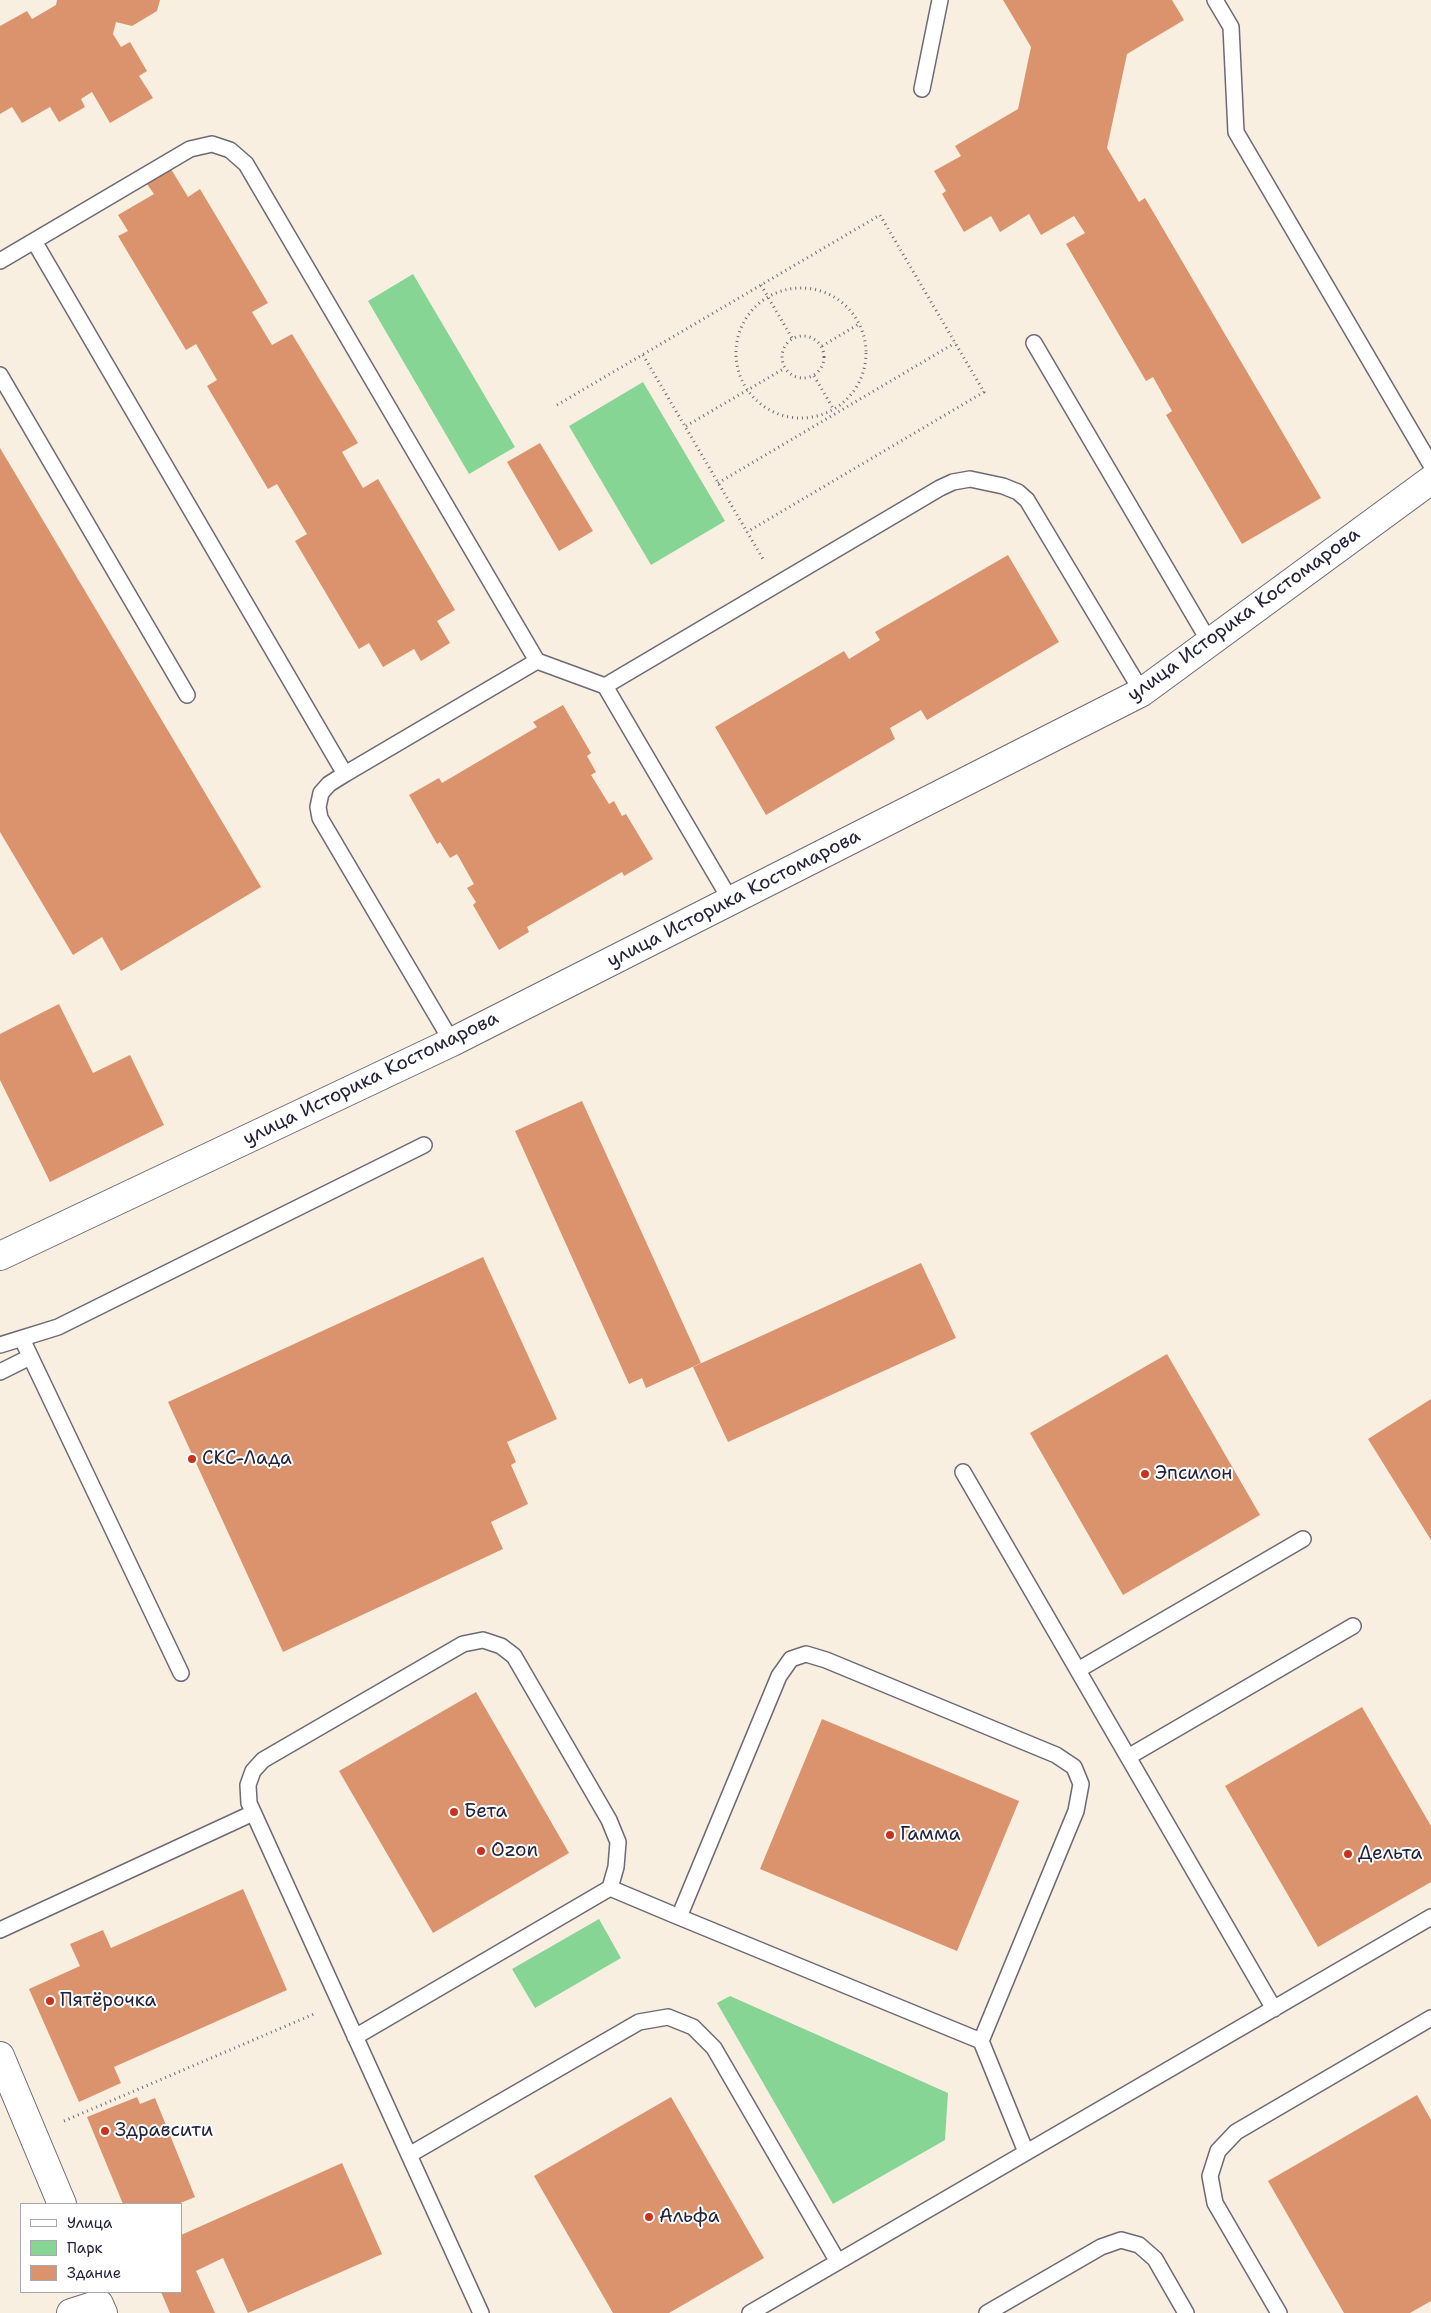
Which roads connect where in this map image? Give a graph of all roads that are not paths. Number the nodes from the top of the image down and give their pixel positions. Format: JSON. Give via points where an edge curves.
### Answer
{"nodes":[{"id":1,"x":940,"y":0,"type":"edge"},
{"id":2,"x":1215,"y":0,"type":"edge"},
{"id":3,"x":922,"y":89,"type":"dead end"},
{"id":4,"x":34,"y":242,"type":"junction"},
{"id":5,"x":0,"y":261,"type":"edge"},
{"id":6,"x":1034,"y":343,"type":"dead end"},
{"id":7,"x":0,"y":375,"type":"edge"},
{"id":8,"x":1431,"y":465,"type":"edge"},
{"id":9,"x":1431,"y":480,"type":"edge"},
{"id":10,"x":1210,"y":642,"type":"junction"},
{"id":11,"x":537,"y":661,"type":"junction"},
{"id":12,"x":605,"y":686,"type":"junction"},
{"id":13,"x":1142,"y":692,"type":"junction"},
{"id":14,"x":188,"y":695,"type":"dead end"},
{"id":15,"x":346,"y":774,"type":"junction"},
{"id":16,"x":731,"y":901,"type":"junction"},
{"id":17,"x":452,"y":1042,"type":"junction"},
{"id":18,"x":424,"y":1145,"type":"dead end"},
{"id":19,"x":0,"y":1256,"type":"edge"},
{"id":20,"x":22,"y":1340,"type":"junction"},
{"id":21,"x":0,"y":1345,"type":"edge"},
{"id":22,"x":30,"y":1357,"type":"junction"},
{"id":23,"x":0,"y":1372,"type":"edge"},
{"id":24,"x":963,"y":1472,"type":"dead end"},
{"id":25,"x":1303,"y":1539,"type":"dead end"},
{"id":26,"x":1354,"y":1626,"type":"dead end"},
{"id":27,"x":1078,"y":1670,"type":"junction"},
{"id":28,"x":181,"y":1674,"type":"dead end"},
{"id":29,"x":1128,"y":1757,"type":"junction"},
{"id":30,"x":253,"y":1813,"type":"junction"},
{"id":31,"x":610,"y":1888,"type":"junction"},
{"id":32,"x":679,"y":1917,"type":"junction"},
{"id":33,"x":1431,"y":1917,"type":"edge"},
{"id":34,"x":0,"y":1930,"type":"edge"},
{"id":35,"x":1274,"y":2009,"type":"junction"},
{"id":36,"x":1431,"y":2018,"type":"edge"},
{"id":37,"x":355,"y":2037,"type":"junction"},
{"id":38,"x":981,"y":2041,"type":"junction"},
{"id":39,"x":0,"y":2056,"type":"edge"},
{"id":40,"x":1026,"y":2152,"type":"junction"},
{"id":41,"x":409,"y":2155,"type":"junction"},
{"id":42,"x":62,"y":2203,"type":"edge"},
{"id":43,"x":838,"y":2262,"type":"junction"},
{"id":44,"x":99,"y":2303,"type":"edge"},
{"id":45,"x":770,"y":2308,"type":"edge"},
{"id":46,"x":71,"y":2313,"type":"edge"},
{"id":47,"x":481,"y":2313,"type":"edge"},
{"id":48,"x":750,"y":2313,"type":"edge"},
{"id":49,"x":987,"y":2313,"type":"edge"},
{"id":50,"x":1186,"y":2313,"type":"edge"},
{"id":51,"x":1279,"y":2313,"type":"edge"}],
"edges":[{"from":1,"to":3,"type":"lane"},
{"from":2,"to":8,"type":"lane","via":[[1231,27],[1236,132]]},
{"from":4,"to":5,"type":"lane"},
{"from":4,"to":11,"type":"lane","via":[[190,149],[212,144],[230,150],[246,164]]},
{"from":4,"to":15,"type":"lane"},
{"from":6,"to":10,"type":"lane"},
{"from":7,"to":14,"type":"lane"},
{"from":9,"to":10,"type":"street","name":"улица Историка Костомарова"},
{"from":10,"to":13,"type":"street","name":"улица Историка Костомарова"},
{"from":11,"to":12,"type":"lane"},
{"from":11,"to":15,"type":"lane"},
{"from":12,"to":13,"type":"lane","via":[[947,485],[970,479],[1003,486],[1028,500]]},
{"from":12,"to":16,"type":"lane"},
{"from":13,"to":16,"type":"street","name":"улица Историка Костомарова"},
{"from":15,"to":17,"type":"lane","via":[[328,784],[321,793],[320,818]]},
{"from":16,"to":17,"type":"street","name":"улица Историка Костомарова"},
{"from":17,"to":19,"type":"street","name":"улица Историка Костомарова"},
{"from":18,"to":20,"type":"lane","via":[[58,1328]]},
{"from":20,"to":21,"type":"lane"},
{"from":20,"to":22,"type":"lane"},
{"from":22,"to":23,"type":"lane"},
{"from":22,"to":28,"type":"lane"},
{"from":24,"to":27,"type":"lane"},
{"from":25,"to":27,"type":"lane"},
{"from":26,"to":29,"type":"lane"},
{"from":27,"to":29,"type":"lane"},
{"from":29,"to":35,"type":"lane"},
{"from":30,"to":31,"type":"lane","via":[[248,1785],[253,1771],[263,1760],[463,1644],[483,1640],[501,1646],[514,1656],[609,1820],[618,1842]]},
{"from":30,"to":34,"type":"lane"},
{"from":30,"to":37,"type":"lane"},
{"from":31,"to":32,"type":"lane"},
{"from":31,"to":37,"type":"lane"},
{"from":32,"to":38,"type":"lane"},
{"from":32,"to":38,"type":"lane","via":[[779,1676],[791,1659],[806,1654],[826,1660],[1056,1755],[1074,1768],[1081,1784],[1076,1811]]},
{"from":33,"to":35,"type":"lane"},
{"from":35,"to":40,"type":"lane"},
{"from":36,"to":51,"type":"lane","via":[[1236,2132],[1218,2151],[1210,2176],[1215,2202]]},
{"from":37,"to":41,"type":"lane"},
{"from":38,"to":40,"type":"lane"},
{"from":39,"to":42,"type":"street"},
{"from":40,"to":43,"type":"lane"},
{"from":41,"to":43,"type":"lane","via":[[639,2022],[668,2017],[693,2026],[714,2048]]},
{"from":41,"to":47,"type":"lane"},
{"from":43,"to":45,"type":"lane"},
{"from":44,"to":46,"type":"street"},
{"from":45,"to":48,"type":"lane"},
{"from":49,"to":50,"type":"lane","via":[[1101,2247],[1121,2240],[1139,2245],[1155,2259]]}]}
